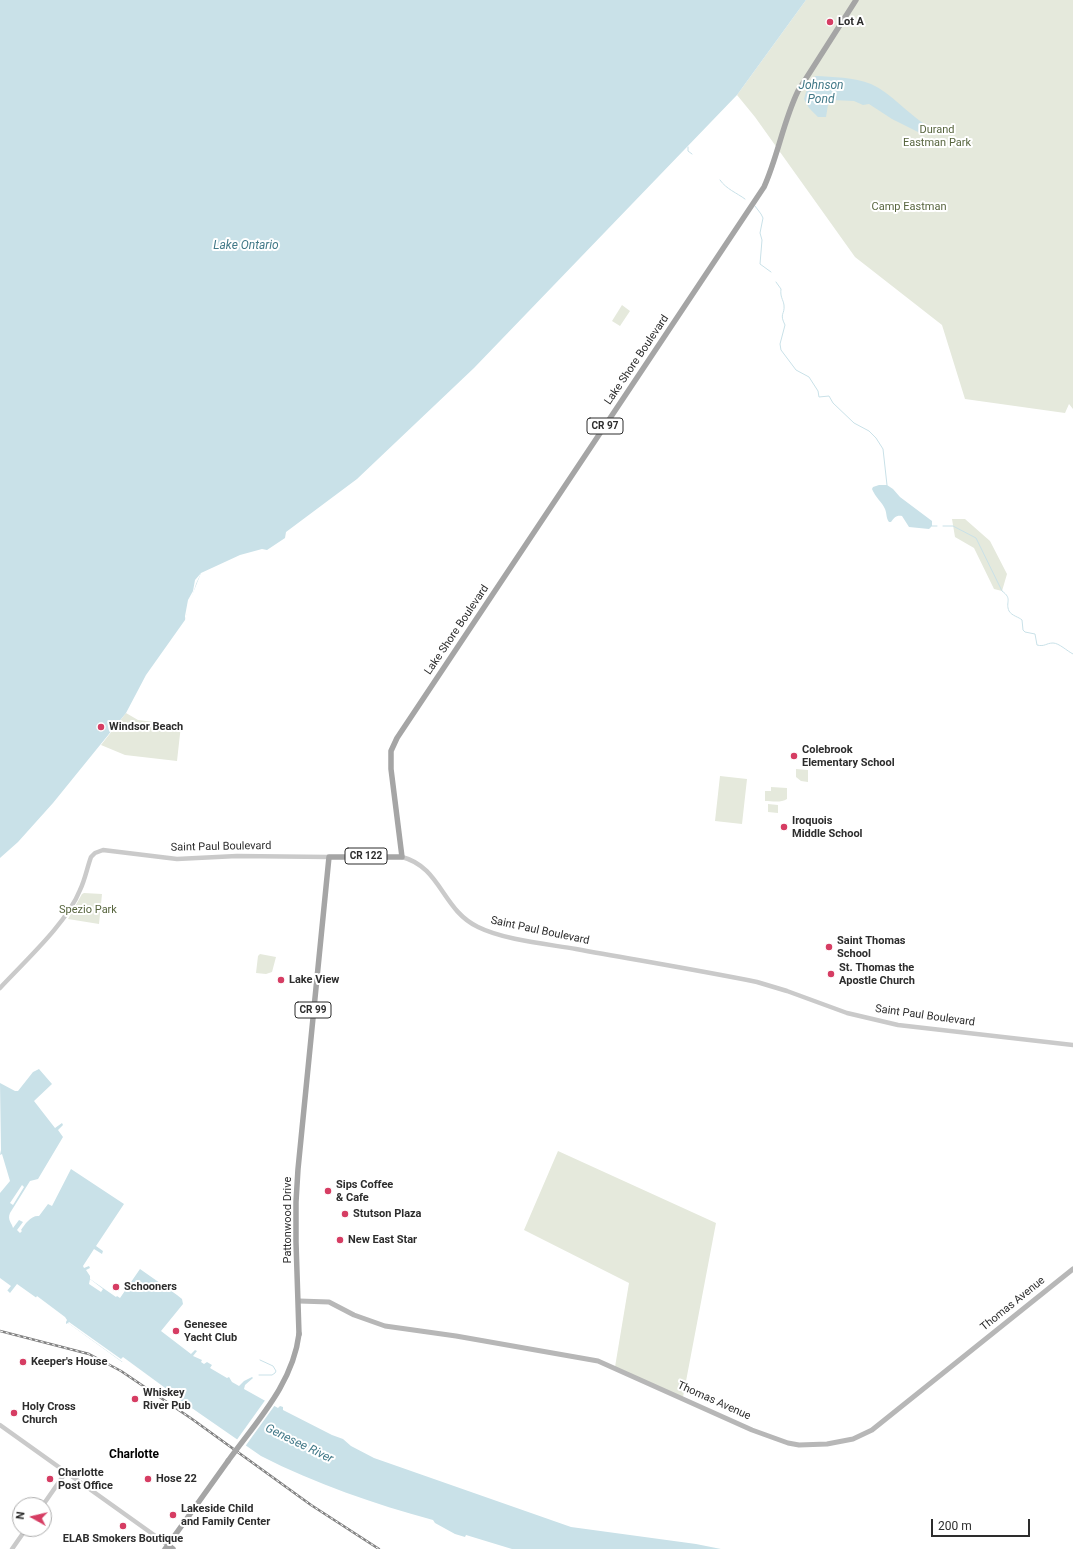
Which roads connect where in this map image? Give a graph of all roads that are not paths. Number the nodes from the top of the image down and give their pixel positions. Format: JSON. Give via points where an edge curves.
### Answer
{"nodes":[{"id":1,"x":856,"y":0,"type":"edge"},
{"id":2,"x":329,"y":857,"type":"junction"},
{"id":3,"x":402,"y":857,"type":"junction"},
{"id":4,"x":0,"y":988,"type":"edge"},
{"id":5,"x":1073,"y":1045,"type":"edge"},
{"id":6,"x":1073,"y":1268,"type":"edge"},
{"id":7,"x":299,"y":1300,"type":"junction"},
{"id":8,"x":0,"y":1425,"type":"edge"},
{"id":9,"x":66,"y":1472,"type":"junction"},
{"id":10,"x":49,"y":1497,"type":"edge"},
{"id":11,"x":20,"y":1537,"type":"edge"},
{"id":12,"x":168,"y":1548,"type":"edge"},
{"id":13,"x":12,"y":1549,"type":"edge"}],
"edges":[{"from":1,"to":3,"type":"main road","name":"Lake Shore Boulevard","number":"CR 97","via":[[791,105],[764,187],[396,738],[391,751],[391,769]]},
{"from":2,"to":3,"type":"main road","name":"Saint Paul Boulevard","number":"CR 122"},
{"from":2,"to":4,"type":"street","name":"Saint Paul Boulevard","number":"CR 122","via":[[237,856],[177,859],[103,850],[95,853],[91,857],[80,891],[71,908]]},
{"from":2,"to":7,"type":"main road","name":"Pattonwood Drive","number":"CR 99","via":[[298,1169],[296,1236]]},
{"from":3,"to":5,"type":"street","name":"Saint Paul Boulevard","number":"CR 122","via":[[416,862],[427,870],[449,903],[462,917],[478,927],[496,933],[757,982],[847,1013],[898,1024]]},
{"from":6,"to":7,"type":"main road","name":"Thomas Avenue","via":[[872,1430],[853,1440],[827,1444],[799,1444],[768,1436],[598,1361],[385,1326],[354,1315],[329,1302]]},
{"from":7,"to":12,"type":"main road","name":"Pattonwood Drive","bridge":true,"via":[[299,1334],[295,1359],[285,1381]]},
{"from":8,"to":9,"type":"street"},
{"from":9,"to":10,"type":"street"},
{"from":9,"to":12,"type":"street"},
{"from":11,"to":13,"type":"street"}]}
